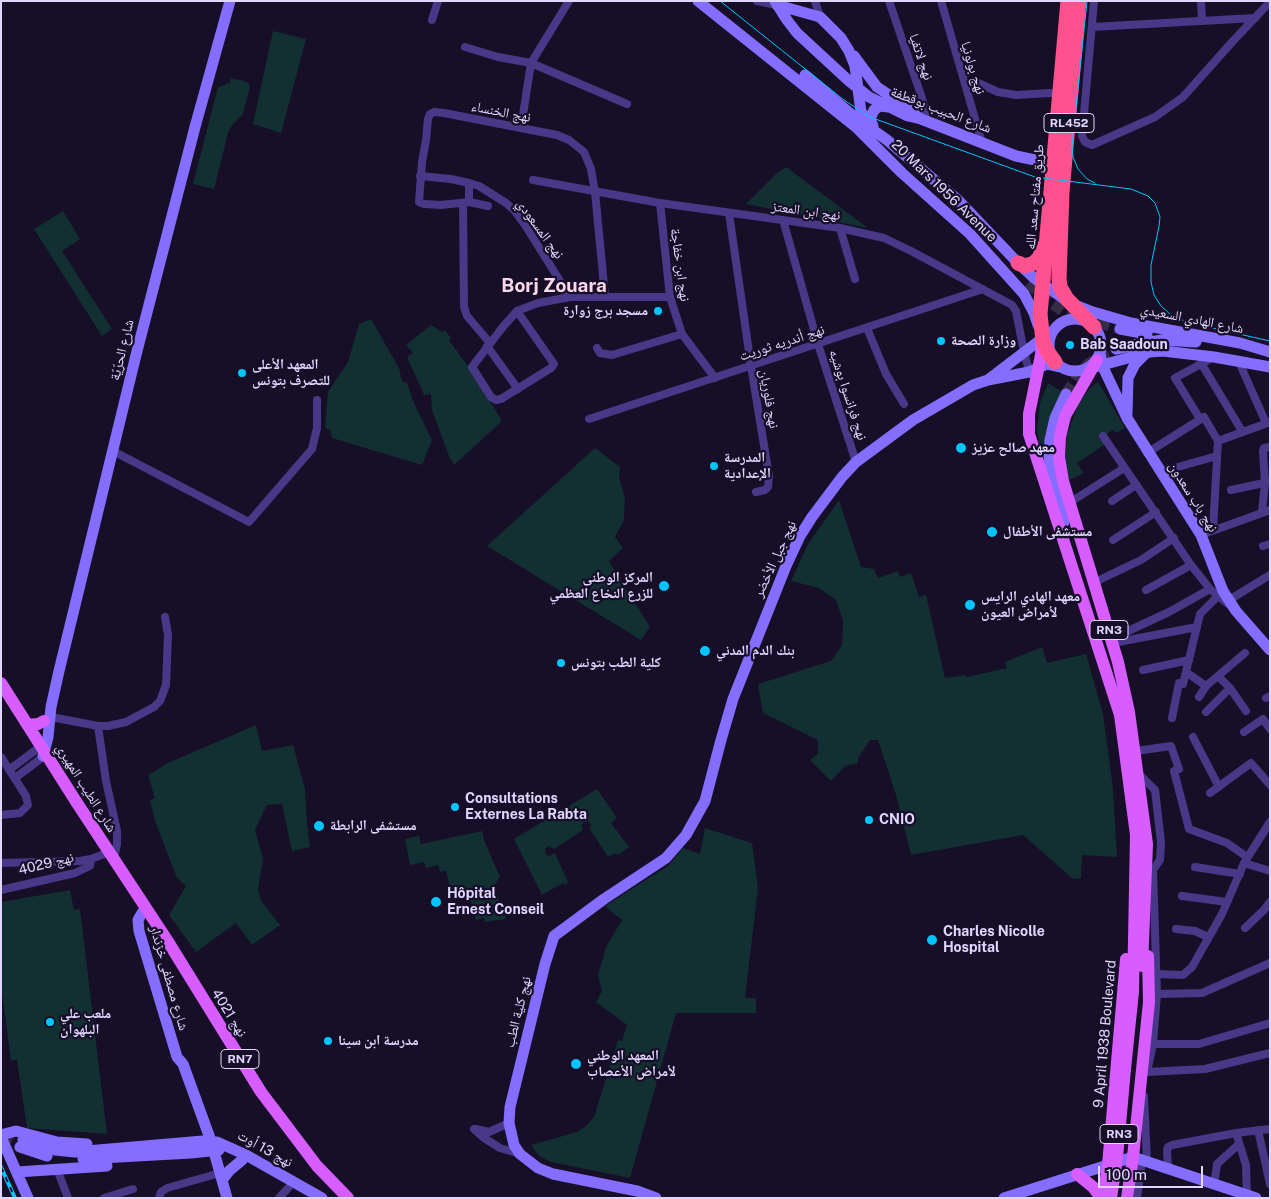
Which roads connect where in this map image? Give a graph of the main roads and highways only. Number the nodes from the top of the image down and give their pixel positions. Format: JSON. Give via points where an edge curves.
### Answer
{"nodes":[{"id":1,"x":230,"y":1,"type":"edge"},
{"id":2,"x":698,"y":1,"type":"edge"},
{"id":3,"x":710,"y":1,"type":"edge"},
{"id":4,"x":1068,"y":1,"type":"edge"},
{"id":5,"x":1079,"y":1,"type":"edge"},
{"id":6,"x":777,"y":3,"type":"edge"},
{"id":7,"x":801,"y":12,"type":"junction"},
{"id":8,"x":804,"y":40,"type":"junction"},
{"id":9,"x":850,"y":51,"type":"junction"},
{"id":10,"x":858,"y":89,"type":"junction"},
{"id":11,"x":888,"y":106,"type":"junction"},
{"id":12,"x":859,"y":120,"type":"junction"},
{"id":13,"x":924,"y":120,"type":"junction"},
{"id":14,"x":873,"y":126,"type":"junction"},
{"id":15,"x":887,"y":140,"type":"junction"},
{"id":16,"x":1067,"y":146,"type":"junction"},
{"id":17,"x":1054,"y":162,"type":"junction"},
{"id":18,"x":1047,"y":241,"type":"junction"},
{"id":19,"x":1018,"y":263,"type":"junction"},
{"id":20,"x":1035,"y":284,"type":"junction"},
{"id":21,"x":1070,"y":303,"type":"junction"},
{"id":22,"x":1108,"y":317,"type":"junction"},
{"id":23,"x":1084,"y":322,"type":"junction"},
{"id":24,"x":1120,"y":329,"type":"tunnel mouth"},
{"id":25,"x":1045,"y":339,"type":"junction"},
{"id":26,"x":1196,"y":342,"type":"junction"},
{"id":27,"x":1150,"y":352,"type":"junction"},
{"id":28,"x":1270,"y":353,"type":"edge"},
{"id":29,"x":1270,"y":362,"type":"edge"},
{"id":30,"x":1095,"y":363,"type":"junction"},
{"id":31,"x":1058,"y":365,"type":"junction"},
{"id":32,"x":1270,"y":367,"type":"edge"},
{"id":33,"x":1034,"y":370,"type":"junction"},
{"id":34,"x":988,"y":380,"type":"junction"},
{"id":35,"x":1068,"y":395,"type":"tunnel mouth"},
{"id":36,"x":1127,"y":418,"type":"junction"},
{"id":37,"x":1270,"y":650,"type":"edge"},
{"id":38,"x":1,"y":683,"type":"edge"},
{"id":39,"x":1,"y":694,"type":"edge"},
{"id":40,"x":1124,"y":713,"type":"junction"},
{"id":41,"x":49,"y":715,"type":"junction"},
{"id":42,"x":28,"y":725,"type":"junction"},
{"id":43,"x":41,"y":749,"type":"junction"},
{"id":44,"x":705,"y":801,"type":"joint"},
{"id":45,"x":1141,"y":873,"type":"junction"},
{"id":46,"x":144,"y":912,"type":"junction"},
{"id":47,"x":1129,"y":1070,"type":"junction"},
{"id":48,"x":1,"y":1136,"type":"edge"},
{"id":49,"x":1111,"y":1140,"type":"junction"},
{"id":50,"x":208,"y":1145,"type":"junction"},
{"id":51,"x":190,"y":1146,"type":"junction"},
{"id":52,"x":178,"y":1153,"type":"junction"},
{"id":53,"x":1141,"y":1159,"type":"junction"},
{"id":54,"x":242,"y":1160,"type":"junction"},
{"id":55,"x":1108,"y":1165,"type":"junction"},
{"id":56,"x":17,"y":1172,"type":"junction"},
{"id":57,"x":1077,"y":1174,"type":"junction"},
{"id":58,"x":217,"y":1178,"type":"junction"},
{"id":59,"x":1252,"y":1196,"type":"edge"},
{"id":60,"x":28,"y":1198,"type":"edge"},
{"id":61,"x":219,"y":1198,"type":"edge"},
{"id":62,"x":226,"y":1198,"type":"edge"},
{"id":63,"x":308,"y":1198,"type":"edge"},
{"id":64,"x":322,"y":1198,"type":"edge"},
{"id":65,"x":338,"y":1198,"type":"edge"},
{"id":66,"x":348,"y":1198,"type":"edge"},
{"id":67,"x":656,"y":1198,"type":"edge"},
{"id":68,"x":1004,"y":1198,"type":"edge"},
{"id":69,"x":1102,"y":1198,"type":"edge"},
{"id":70,"x":1111,"y":1198,"type":"edge"},
{"id":71,"x":1120,"y":1198,"type":"edge"},
{"id":72,"x":1127,"y":1198,"type":"edge"}],
"edges":[{"from":1,"to":41,"type":"main road","name":"شارع الحرّيّة","via":[[113,451]]},
{"from":2,"to":25,"type":"main road","name":"20 Mars 1956 Avenue","via":[[857,128],[965,229],[1024,294]]},
{"from":3,"to":12,"type":"main road"},
{"from":4,"to":17,"type":"highway","name":"طريق مفتاح سعد الله","number":"RL452"},
{"from":5,"to":16,"type":"highway","name":"طريق مفتاح سعد الله","number":"RL452"},
{"from":6,"to":7,"type":"main road"},
{"from":6,"to":8,"type":"main road","name":"شارع الحبيب بوقطفة"},
{"from":7,"to":8,"type":"main road","via":[[797,28]]},
{"from":7,"to":9,"type":"main road","via":[[820,18]]},
{"from":8,"to":10,"type":"main road","name":"شارع الحبيب بوقطفة"},
{"from":9,"to":10,"type":"main road"},
{"from":9,"to":13,"type":"main road","via":[[877,87]]},
{"from":10,"to":11,"type":"main road","name":"شارع الحبيب بوقطفة"},
{"from":10,"to":14,"type":"main road","via":[[862,112]]},
{"from":11,"to":13,"type":"main road","name":"شارع الحبيب بوقطفة"},
{"from":11,"to":14,"type":"main road","via":[[874,110],[870,119]]},
{"from":12,"to":15,"type":"main road"},
{"from":12,"to":20,"type":"main road"},
{"from":13,"to":17,"type":"main road","name":"شارع الحبيب بوقطفة","via":[[1027,159]]},
{"from":14,"to":15,"type":"main road"},
{"from":15,"to":19,"type":"main road","via":[[958,200]]},
{"from":16,"to":17,"type":"main road","via":[[1060,159]]},
{"from":16,"to":21,"type":"highway","name":"طريق مفتاح سعد الله","number":"RL452","via":[[1059,279]]},
{"from":17,"to":18,"type":"highway","name":"طريق مفتاح سعد الله","number":"RL452"},
{"from":18,"to":19,"type":"highway","via":[[1035,262],[1027,265]]},
{"from":18,"to":20,"type":"highway","name":"طريق مفتاح سعد الله","number":"RL452"},
{"from":19,"to":20,"type":"main road"},
{"from":20,"to":21,"type":"main road","name":"شارع الهادي السعيدي"},
{"from":20,"to":25,"type":"highway","name":"طريق مفتاح سعد الله","number":"RL452"},
{"from":21,"to":22,"type":"main road","name":"شارع الهادي السعيدي"},
{"from":21,"to":23,"type":"highway","name":"طريق مفتاح سعد الله","number":"RL452"},
{"from":22,"to":23,"type":"main road","name":"شارع الهادي السعيدي"},
{"from":22,"to":28,"type":"main road","name":"شارع الهادي السعيدي","via":[[1240,343]]},
{"from":23,"to":25,"type":"main road","name":"نهج جبل الأخضر","via":[[1065,322]]},
{"from":23,"to":30,"type":"main road","via":[[1100,339]]},
{"from":24,"to":26,"type":"main road"},
{"from":25,"to":31,"type":"highway"},
{"from":25,"to":33,"type":"main road","name":"9 April 1938 Boulevard","number":"RN3"},
{"from":25,"to":34,"type":"main road","name":"نهج جبل الأخضر"},
{"from":26,"to":28,"type":"main road"},
{"from":26,"to":29,"type":"main road","via":[[1156,341],[1132,344],[1118,351],[1169,345]]},
{"from":27,"to":30,"type":"main road"},
{"from":27,"to":32,"type":"main road","via":[[1174,351]]},
{"from":27,"to":36,"type":"main road","via":[[1141,356],[1130,374]]},
{"from":30,"to":31,"type":"main road","via":[[1074,371]]},
{"from":30,"to":36,"type":"main road","name":"نهج باب سعدون"},
{"from":30,"to":40,"type":"main road","name":"9 April 1938 Boulevard","number":"RN3","via":[[1065,416],[1059,457],[1069,503],[1113,643]]},
{"from":31,"to":33,"type":"main road","name":"نهج جبل الأخضر","via":[[1049,364]]},
{"from":33,"to":34,"type":"main road","name":"نهج جبل الأخضر"},
{"from":33,"to":40,"type":"main road","name":"9 April 1938 Boulevard","number":"RN3","via":[[1029,423],[1031,441]]},
{"from":34,"to":44,"type":"main road","name":"نهج جبل الأخضر","via":[[926,411],[856,462],[812,517],[786,566],[734,699]]},
{"from":35,"to":40,"type":"main road","name":"9 April 1938 Boulevard","via":[[1056,413],[1051,432],[1051,475]]},
{"from":36,"to":37,"type":"main road","name":"نهج باب سعدون","via":[[1201,535],[1224,598]]},
{"from":38,"to":42,"type":"main road","name":"شارع الطيب المهيري","number":"RN7"},
{"from":39,"to":43,"type":"main road","name":"شارع الطيب المهيري","number":"RN7"},
{"from":40,"to":45,"type":"main road","name":"9 April 1938 Boulevard","number":"RN3"},
{"from":40,"to":45,"type":"main road","name":"9 April 1938 Boulevard","number":"RN3","via":[[1136,751],[1148,844]]},
{"from":41,"to":42,"type":"main road","via":[[38,724]]},
{"from":41,"to":43,"type":"main road","name":"شارع الحرّيّة"},
{"from":42,"to":43,"type":"main road","name":"شارع الطيب المهيري","number":"RN7"},
{"from":43,"to":46,"type":"main road","name":"شارع الطيب المهيري","number":"RN7"},
{"from":44,"to":67,"type":"main road","name":"نهج كلية الطب","via":[[686,835],[666,858],[554,936],[510,1108],[509,1123],[514,1145],[538,1168]]},
{"from":45,"to":47,"type":"main road","name":"9 April 1938 Boulevard","number":"RN3","via":[[1140,990]]},
{"from":45,"to":49,"type":"main road","name":"9 April 1938 Boulevard","via":[[1123,989]]},
{"from":45,"to":53,"type":"main road","name":"9 April 1938 Boulevard","via":[[1149,1002]]},
{"from":46,"to":50,"type":"main road","name":"شارع مصطفى خزندار","via":[[138,920],[139,932]]},
{"from":46,"to":65,"type":"main road","name":"نهج 4021","number":"RN7","via":[[244,1084],[285,1139]]},
{"from":46,"to":66,"type":"main road","name":"نهج 4021","number":"RN7","via":[[261,1092],[317,1166]]},
{"from":47,"to":70,"type":"main road","name":"9 April 1938 Boulevard","number":"RN3","bridge":true},
{"from":47,"to":71,"type":"main road","name":"9 April 1938 Boulevard","number":"RN3","via":[[1126,1159]]},
{"from":48,"to":51,"type":"main road","via":[[16,1131],[74,1144],[175,1140]]},
{"from":48,"to":56,"type":"main road"},
{"from":49,"to":53,"type":"main road","via":[[1121,1150]]},
{"from":49,"to":55,"type":"main road","name":"9 April 1938 Boulevard"},
{"from":50,"to":51,"type":"main road","name":"نهج 13 أوت"},
{"from":50,"to":54,"type":"main road"},
{"from":50,"to":58,"type":"main road","name":"شارع مصطفى خزندار"},
{"from":50,"to":64,"type":"main road","name":"نهج 13 أوت","via":[[227,1145]]},
{"from":51,"to":52,"type":"main road"},
{"from":51,"to":52,"type":"main road","via":[[75,1152],[22,1143],[51,1157],[73,1159]]},
{"from":52,"to":56,"type":"main road","via":[[148,1162]]},
{"from":53,"to":55,"type":"main road"},
{"from":53,"to":59,"type":"main road"},
{"from":53,"to":72,"type":"main road","name":"9 April 1938 Boulevard"},
{"from":54,"to":58,"type":"main road"},
{"from":54,"to":63,"type":"main road"},
{"from":55,"to":57,"type":"main road"},
{"from":55,"to":69,"type":"main road","name":"9 April 1938 Boulevard"},
{"from":56,"to":60,"type":"main road"},
{"from":57,"to":68,"type":"main road"},
{"from":57,"to":69,"type":"main road"},
{"from":58,"to":61,"type":"main road"},
{"from":58,"to":62,"type":"main road"}]}
